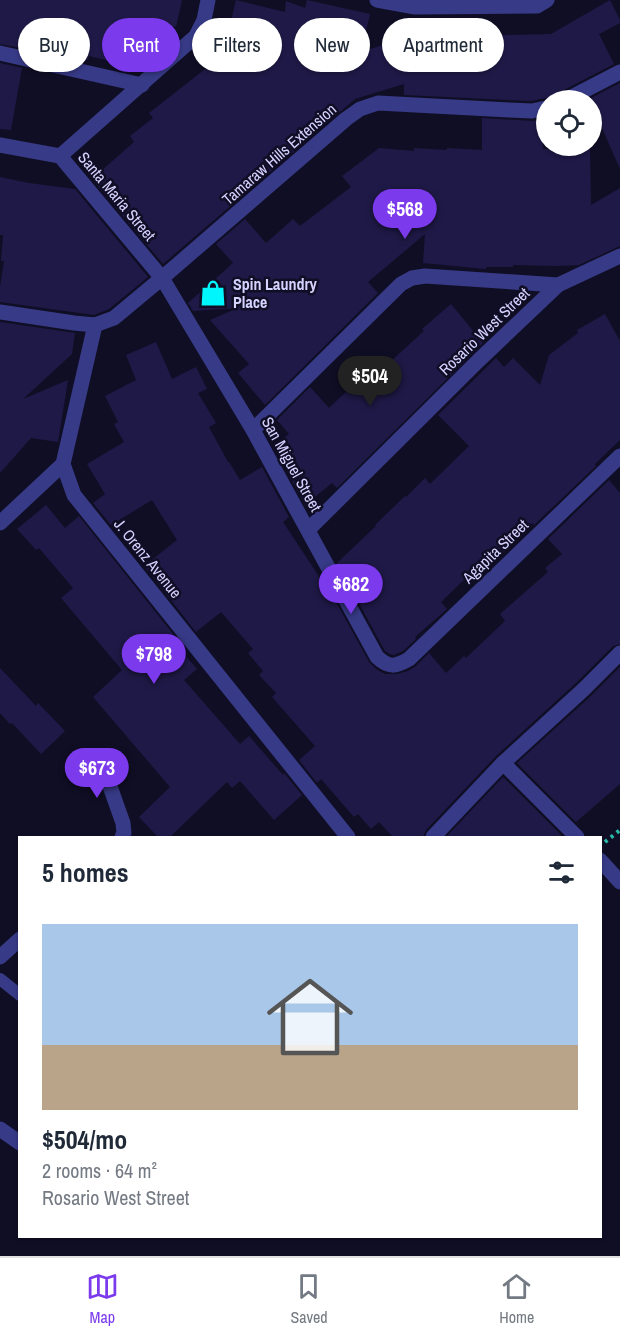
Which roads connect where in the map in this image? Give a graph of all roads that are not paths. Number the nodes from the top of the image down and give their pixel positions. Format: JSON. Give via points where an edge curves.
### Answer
{"nodes":[{"id":1,"x":208,"y":0,"type":"edge"},
{"id":2,"x":377,"y":0,"type":"edge"},
{"id":3,"x":547,"y":0,"type":"edge"},
{"id":4,"x":0,"y":53,"type":"edge"},
{"id":5,"x":620,"y":72,"type":"edge"},
{"id":6,"x":142,"y":85,"type":"junction"},
{"id":7,"x":585,"y":90,"type":"edge"},
{"id":8,"x":536,"y":110,"type":"edge"},
{"id":9,"x":0,"y":145,"type":"edge"},
{"id":10,"x":60,"y":156,"type":"junction"},
{"id":11,"x":620,"y":256,"type":"edge"},
{"id":12,"x":162,"y":278,"type":"junction"},
{"id":13,"x":558,"y":285,"type":"junction"},
{"id":14,"x":0,"y":312,"type":"edge"},
{"id":15,"x":95,"y":325,"type":"junction"},
{"id":16,"x":253,"y":430,"type":"junction"},
{"id":17,"x":620,"y":456,"type":"edge"},
{"id":18,"x":63,"y":464,"type":"junction"},
{"id":19,"x":0,"y":523,"type":"edge"},
{"id":20,"x":308,"y":530,"type":"junction"},
{"id":21,"x":620,"y":653,"type":"edge"},
{"id":22,"x":390,"y":665,"type":"joint"},
{"id":23,"x":101,"y":761,"type":"dead end"},
{"id":24,"x":503,"y":763,"type":"junction"},
{"id":25,"x":122,"y":836,"type":"edge"},
{"id":26,"x":347,"y":836,"type":"edge"},
{"id":27,"x":434,"y":836,"type":"edge"},
{"id":28,"x":576,"y":836,"type":"edge"},
{"id":29,"x":602,"y":862,"type":"edge"},
{"id":30,"x":620,"y":882,"type":"edge"},
{"id":31,"x":18,"y":941,"type":"edge"},
{"id":32,"x":0,"y":957,"type":"edge"},
{"id":33,"x":0,"y":979,"type":"edge"},
{"id":34,"x":18,"y":994,"type":"edge"},
{"id":35,"x":0,"y":1129,"type":"edge"},
{"id":36,"x":18,"y":1142,"type":"edge"}],
"edges":[{"from":1,"to":6,"type":"street","via":[[196,36]]},
{"from":2,"to":3,"type":"street","via":[[415,7],[537,6]]},
{"from":4,"to":6,"type":"street"},
{"from":5,"to":7,"type":"street"},
{"from":6,"to":10,"type":"street"},
{"from":8,"to":12,"type":"street","name":"Tamaraw Hills Extension","via":[[378,103],[360,109]]},
{"from":9,"to":10,"type":"street","name":"Santa Maria Street"},
{"from":10,"to":12,"type":"street","name":"Santa Maria Street"},
{"from":11,"to":13,"type":"street"},
{"from":12,"to":15,"type":"street","name":"Tamaraw Hills Extension","via":[[114,318]]},
{"from":12,"to":16,"type":"street","name":"San Miguel Street"},
{"from":13,"to":16,"type":"street","via":[[412,278],[401,284]]},
{"from":13,"to":20,"type":"street","name":"Rosario West Street"},
{"from":14,"to":15,"type":"street"},
{"from":15,"to":18,"type":"street"},
{"from":16,"to":20,"type":"street","name":"San Miguel Street"},
{"from":17,"to":22,"type":"street","name":"Agapita Street","via":[[409,658]]},
{"from":18,"to":19,"type":"street"},
{"from":18,"to":26,"type":"street","name":"J. Orenz Avenue","via":[[74,495]]},
{"from":20,"to":22,"type":"street","name":"San Miguel Street","via":[[377,657]]},
{"from":21,"to":24,"type":"street"},
{"from":23,"to":25,"type":"street","via":[[123,823]]},
{"from":24,"to":27,"type":"street"},
{"from":24,"to":28,"type":"street"},
{"from":29,"to":30,"type":"street"},
{"from":31,"to":32,"type":"street"},
{"from":33,"to":34,"type":"lane"},
{"from":35,"to":36,"type":"street"}]}
